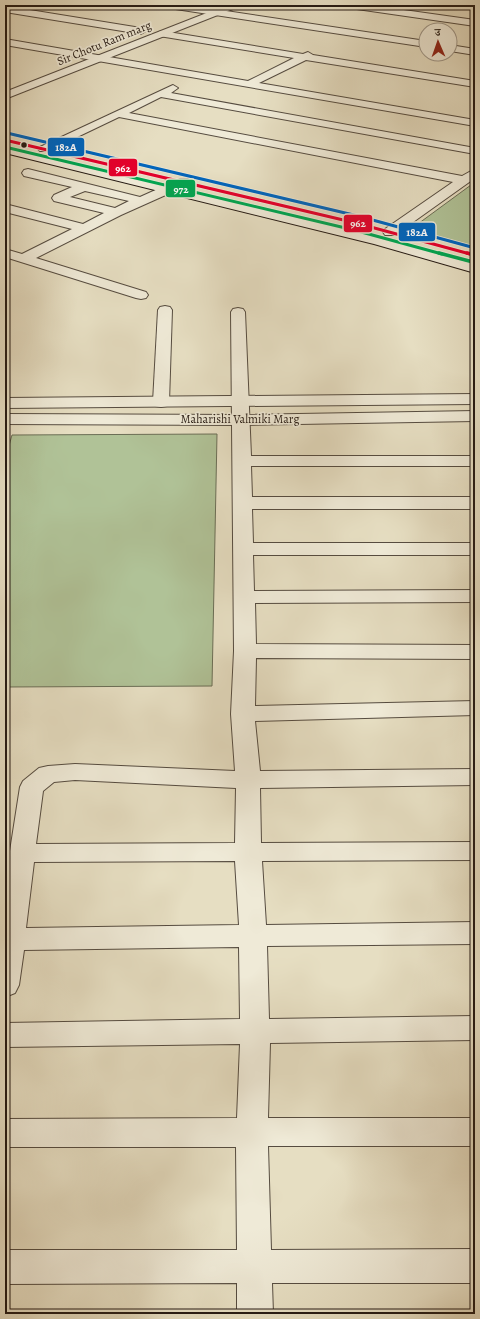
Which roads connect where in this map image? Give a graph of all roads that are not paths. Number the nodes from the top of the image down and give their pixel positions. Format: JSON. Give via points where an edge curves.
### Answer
{"nodes":[{"id":1,"x":169,"y":5,"type":"edge"},
{"id":2,"x":209,"y":5,"type":"edge"},
{"id":3,"x":235,"y":5,"type":"edge"},
{"id":4,"x":350,"y":5,"type":"edge"},
{"id":5,"x":5,"y":9,"type":"edge"},
{"id":6,"x":198,"y":9,"type":"junction"},
{"id":7,"x":216,"y":12,"type":"junction"},
{"id":8,"x":176,"y":17,"type":"dead end"},
{"id":9,"x":475,"y":23,"type":"edge"},
{"id":10,"x":352,"y":33,"type":"junction"},
{"id":11,"x":162,"y":34,"type":"junction"},
{"id":12,"x":120,"y":39,"type":"dead end"},
{"id":13,"x":339,"y":40,"type":"dead end"},
{"id":14,"x":468,"y":41,"type":"dead end"},
{"id":15,"x":5,"y":42,"type":"edge"},
{"id":16,"x":418,"y":43,"type":"edge"},
{"id":17,"x":458,"y":45,"type":"edge"},
{"id":18,"x":100,"y":47,"type":"dead end"},
{"id":19,"x":458,"y":49,"type":"edge"},
{"id":20,"x":318,"y":50,"type":"dead end"},
{"id":21,"x":475,"y":52,"type":"edge"},
{"id":22,"x":79,"y":55,"type":"junction"},
{"id":23,"x":305,"y":57,"type":"junction"},
{"id":24,"x":100,"y":58,"type":"junction"},
{"id":25,"x":64,"y":60,"type":"dead end"},
{"id":26,"x":200,"y":76,"type":"junction"},
{"id":27,"x":249,"y":84,"type":"junction"},
{"id":28,"x":475,"y":84,"type":"edge"},
{"id":29,"x":160,"y":94,"type":"junction"},
{"id":30,"x":5,"y":96,"type":"edge"},
{"id":31,"x":118,"y":114,"type":"junction"},
{"id":32,"x":475,"y":123,"type":"edge"},
{"id":33,"x":5,"y":140,"type":"edge"},
{"id":34,"x":44,"y":149,"type":"junction"},
{"id":35,"x":5,"y":150,"type":"edge"},
{"id":36,"x":475,"y":151,"type":"edge"},
{"id":37,"x":475,"y":172,"type":"edge"},
{"id":38,"x":28,"y":173,"type":"dead end"},
{"id":39,"x":463,"y":180,"type":"junction"},
{"id":40,"x":184,"y":182,"type":"junction"},
{"id":41,"x":83,"y":187,"type":"junction"},
{"id":42,"x":168,"y":190,"type":"junction"},
{"id":43,"x":143,"y":201,"type":"junction"},
{"id":44,"x":5,"y":208,"type":"edge"},
{"id":45,"x":116,"y":212,"type":"junction"},
{"id":46,"x":84,"y":228,"type":"junction"},
{"id":47,"x":390,"y":232,"type":"junction"},
{"id":48,"x":5,"y":254,"type":"edge"},
{"id":49,"x":475,"y":255,"type":"edge"},
{"id":50,"x":23,"y":259,"type":"junction"},
{"id":51,"x":475,"y":269,"type":"edge"},
{"id":52,"x":141,"y":295,"type":"dead end"},
{"id":53,"x":165,"y":310,"type":"dead end"},
{"id":54,"x":238,"y":312,"type":"dead end"},
{"id":55,"x":475,"y":399,"type":"edge"},
{"id":56,"x":94,"y":402,"type":"junction"},
{"id":57,"x":161,"y":402,"type":"junction"},
{"id":58,"x":5,"y":403,"type":"edge"},
{"id":59,"x":241,"y":411,"type":"junction"},
{"id":60,"x":475,"y":416,"type":"edge"},
{"id":61,"x":5,"y":420,"type":"edge"},
{"id":62,"x":91,"y":420,"type":"junction"},
{"id":63,"x":242,"y":461,"type":"junction"},
{"id":64,"x":475,"y":462,"type":"edge"},
{"id":65,"x":242,"y":503,"type":"junction"},
{"id":66,"x":475,"y":503,"type":"edge"},
{"id":67,"x":243,"y":549,"type":"junction"},
{"id":68,"x":475,"y":549,"type":"edge"},
{"id":69,"x":475,"y":596,"type":"edge"},
{"id":70,"x":244,"y":597,"type":"junction"},
{"id":71,"x":245,"y":651,"type":"junction"},
{"id":72,"x":475,"y":652,"type":"edge"},
{"id":73,"x":475,"y":708,"type":"edge"},
{"id":74,"x":243,"y":714,"type":"junction"},
{"id":75,"x":475,"y":777,"type":"edge"},
{"id":76,"x":248,"y":780,"type":"junction"},
{"id":77,"x":475,"y":851,"type":"edge"},
{"id":78,"x":248,"y":852,"type":"junction"},
{"id":79,"x":23,"y":853,"type":"junction"},
{"id":80,"x":475,"y":933,"type":"edge"},
{"id":81,"x":253,"y":936,"type":"junction"},
{"id":82,"x":11,"y":939,"type":"junction"},
{"id":83,"x":5,"y":985,"type":"edge"},
{"id":84,"x":475,"y":1028,"type":"edge"},
{"id":85,"x":255,"y":1031,"type":"junction"},
{"id":86,"x":5,"y":1035,"type":"edge"},
{"id":87,"x":252,"y":1132,"type":"junction"},
{"id":88,"x":475,"y":1132,"type":"edge"},
{"id":89,"x":5,"y":1133,"type":"edge"},
{"id":90,"x":255,"y":1266,"type":"junction"},
{"id":91,"x":475,"y":1266,"type":"edge"},
{"id":92,"x":5,"y":1267,"type":"edge"},
{"id":93,"x":255,"y":1314,"type":"edge"}],
"edges":[{"from":1,"to":6,"type":"street"},
{"from":2,"to":6,"type":"street"},
{"from":3,"to":7,"type":"street","name":"Sir Chotu Ram marg"},
{"from":4,"to":9,"type":"street"},
{"from":5,"to":12,"type":"street","name":"Sir Chotu Ram marg","via":[[144,29]]},
{"from":6,"to":7,"type":"street"},
{"from":6,"to":8,"type":"street"},
{"from":7,"to":10,"type":"street"},
{"from":7,"to":11,"type":"street","name":"Sir Chotu Ram marg"},
{"from":10,"to":13,"type":"street"},
{"from":10,"to":16,"type":"street"},
{"from":11,"to":23,"type":"street"},
{"from":11,"to":24,"type":"street","name":"Sir Chotu Ram marg"},
{"from":14,"to":17,"type":"street"},
{"from":15,"to":22,"type":"street"},
{"from":18,"to":22,"type":"street","name":"Sir Chotu Ram marg"},
{"from":19,"to":21,"type":"street"},
{"from":20,"to":23,"type":"street"},
{"from":22,"to":24,"type":"street"},
{"from":22,"to":25,"type":"street","name":"Sir Chotu Ram marg"},
{"from":23,"to":27,"type":"street"},
{"from":23,"to":28,"type":"street"},
{"from":24,"to":26,"type":"street"},
{"from":24,"to":30,"type":"street","name":"Sir Chotu Ram marg"},
{"from":26,"to":27,"type":"street"},
{"from":26,"to":29,"type":"street"},
{"from":27,"to":32,"type":"street"},
{"from":29,"to":31,"type":"street"},
{"from":29,"to":36,"type":"street"},
{"from":31,"to":34,"type":"street"},
{"from":31,"to":39,"type":"street"},
{"from":33,"to":34,"type":"street"},
{"from":34,"to":40,"type":"street"},
{"from":35,"to":42,"type":"street"},
{"from":37,"to":39,"type":"street"},
{"from":38,"to":41,"type":"street"},
{"from":39,"to":47,"type":"street"},
{"from":40,"to":42,"type":"street"},
{"from":40,"to":47,"type":"street"},
{"from":41,"to":43,"type":"street"},
{"from":41,"to":45,"type":"street","via":[[58,198]]},
{"from":42,"to":43,"type":"street"},
{"from":42,"to":51,"type":"street"},
{"from":43,"to":45,"type":"street"},
{"from":44,"to":46,"type":"street"},
{"from":45,"to":46,"type":"street"},
{"from":46,"to":50,"type":"street"},
{"from":47,"to":49,"type":"street"},
{"from":48,"to":50,"type":"street"},
{"from":50,"to":52,"type":"street"},
{"from":53,"to":57,"type":"street"},
{"from":54,"to":59,"type":"street"},
{"from":55,"to":59,"type":"street","name":"Maharishi Valmiki Marg"},
{"from":56,"to":57,"type":"street","name":"Maharishi Valmiki Marg"},
{"from":56,"to":58,"type":"street","name":"Maharishi Valmiki Marg"},
{"from":56,"to":62,"type":"street"},
{"from":57,"to":59,"type":"street","name":"Maharishi Valmiki Marg"},
{"from":59,"to":60,"type":"street","name":"Maharishi Valmiki Marg"},
{"from":59,"to":62,"type":"street","name":"Maharishi Valmiki Marg"},
{"from":59,"to":63,"type":"street"},
{"from":61,"to":62,"type":"street","name":"Maharishi Valmiki Marg"},
{"from":63,"to":64,"type":"street"},
{"from":63,"to":65,"type":"street"},
{"from":65,"to":66,"type":"street"},
{"from":65,"to":67,"type":"street"},
{"from":67,"to":68,"type":"street"},
{"from":67,"to":70,"type":"street"},
{"from":69,"to":70,"type":"street"},
{"from":70,"to":71,"type":"street"},
{"from":71,"to":72,"type":"street"},
{"from":71,"to":74,"type":"street"},
{"from":73,"to":74,"type":"street"},
{"from":74,"to":76,"type":"street"},
{"from":75,"to":76,"type":"street"},
{"from":76,"to":78,"type":"street"},
{"from":76,"to":79,"type":"street","via":[[75,772],[48,774],[32,787]]},
{"from":77,"to":78,"type":"street"},
{"from":78,"to":79,"type":"street"},
{"from":78,"to":81,"type":"street"},
{"from":79,"to":82,"type":"street"},
{"from":80,"to":81,"type":"street"},
{"from":81,"to":82,"type":"street"},
{"from":81,"to":85,"type":"street"},
{"from":82,"to":83,"type":"street"},
{"from":84,"to":85,"type":"street"},
{"from":85,"to":86,"type":"street"},
{"from":85,"to":87,"type":"street"},
{"from":87,"to":88,"type":"street"},
{"from":87,"to":89,"type":"street"},
{"from":87,"to":90,"type":"street"},
{"from":90,"to":91,"type":"street"},
{"from":90,"to":92,"type":"street"},
{"from":90,"to":93,"type":"street"}]}
